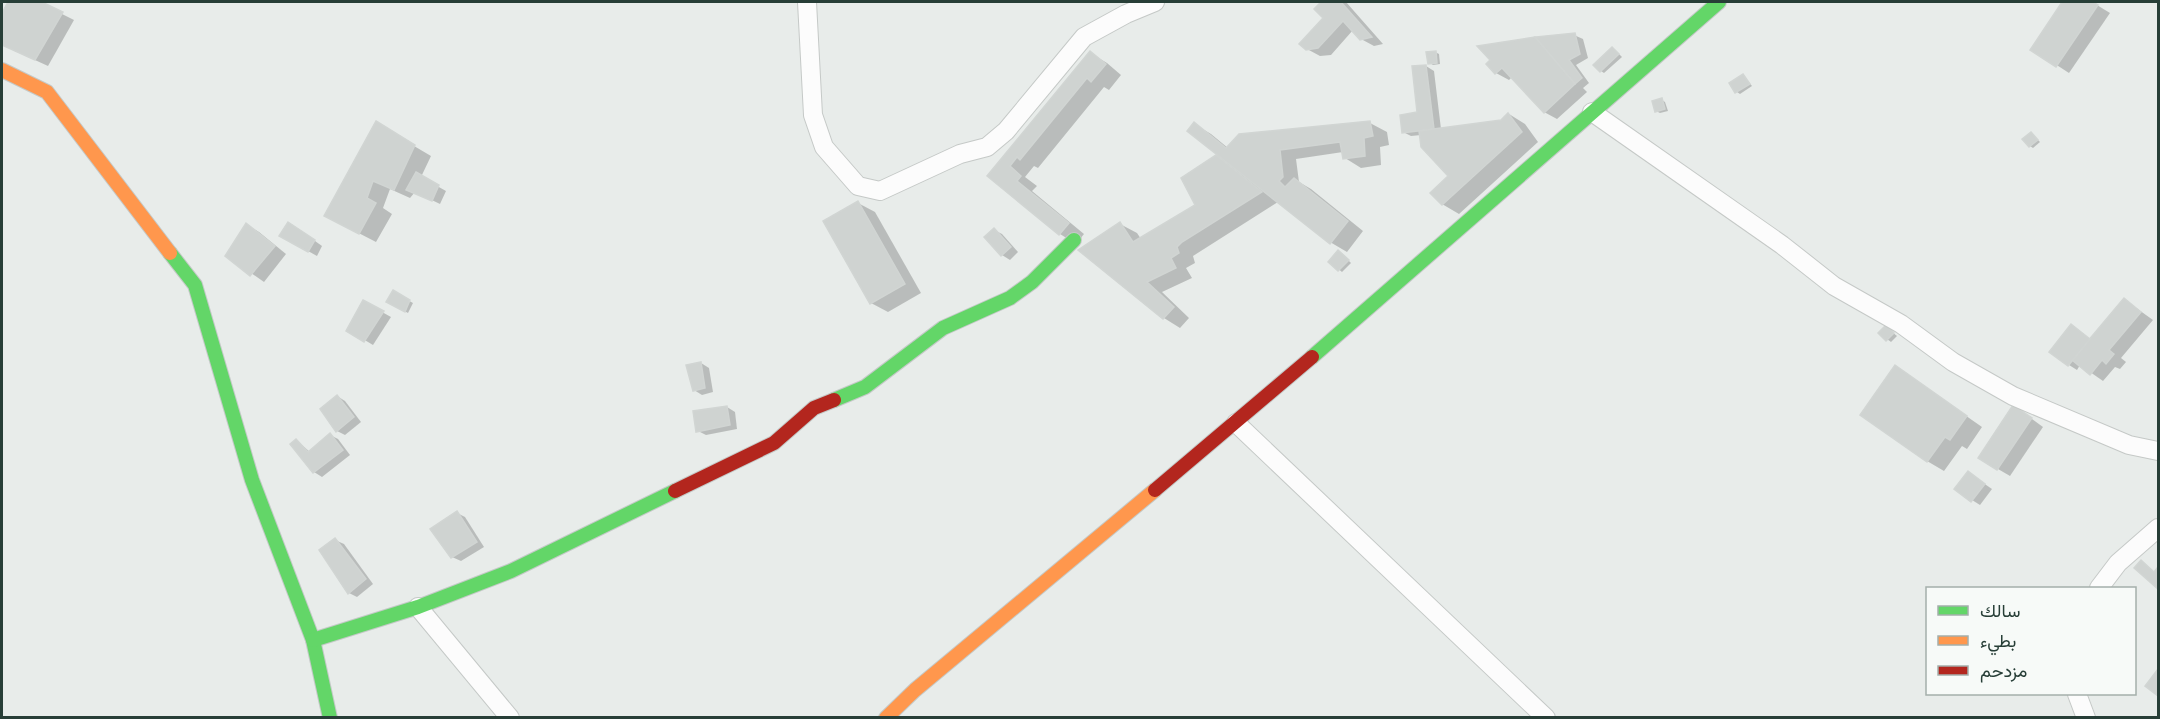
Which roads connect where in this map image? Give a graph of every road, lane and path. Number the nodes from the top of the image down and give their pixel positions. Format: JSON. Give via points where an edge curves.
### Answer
{"nodes":[{"id":1,"x":807,"y":2,"type":"edge"},
{"id":2,"x":1153,"y":2,"type":"edge"},
{"id":3,"x":1713,"y":3,"type":"edge"},
{"id":4,"x":2,"y":70,"type":"edge"},
{"id":5,"x":1592,"y":112,"type":"junction"},
{"id":6,"x":1074,"y":240,"type":"dead end"},
{"id":7,"x":1236,"y":423,"type":"junction"},
{"id":8,"x":2158,"y":451,"type":"edge"},
{"id":9,"x":2158,"y":528,"type":"edge"},
{"id":10,"x":2100,"y":587,"type":"edge"},
{"id":11,"x":418,"y":607,"type":"junction"},
{"id":12,"x":313,"y":640,"type":"junction"},
{"id":13,"x":2078,"y":695,"type":"edge"},
{"id":14,"x":330,"y":717,"type":"edge"},
{"id":15,"x":510,"y":717,"type":"edge"},
{"id":16,"x":886,"y":717,"type":"edge"},
{"id":17,"x":1546,"y":717,"type":"edge"},
{"id":18,"x":2086,"y":717,"type":"edge"}],
"edges":[{"from":1,"to":2,"type":"street","via":[[813,115],[824,147],[858,186],[880,191],[960,154],[987,147],[1006,131],[1084,37]]},
{"from":3,"to":5,"type":"street"},
{"from":4,"to":12,"type":"street","via":[[46,92],[195,285],[252,480]]},
{"from":5,"to":7,"type":"street"},
{"from":5,"to":8,"type":"street","via":[[1834,286],[1900,324],[1953,362],[2013,396],[2128,445]]},
{"from":6,"to":11,"type":"street","via":[[1010,298],[943,328],[865,387],[814,408],[774,444],[511,571]]},
{"from":7,"to":16,"type":"street"},
{"from":7,"to":17,"type":"street"},
{"from":9,"to":10,"type":"street","via":[[2118,563]]},
{"from":11,"to":12,"type":"street"},
{"from":11,"to":15,"type":"street"},
{"from":12,"to":14,"type":"street"},
{"from":13,"to":18,"type":"street"}]}
